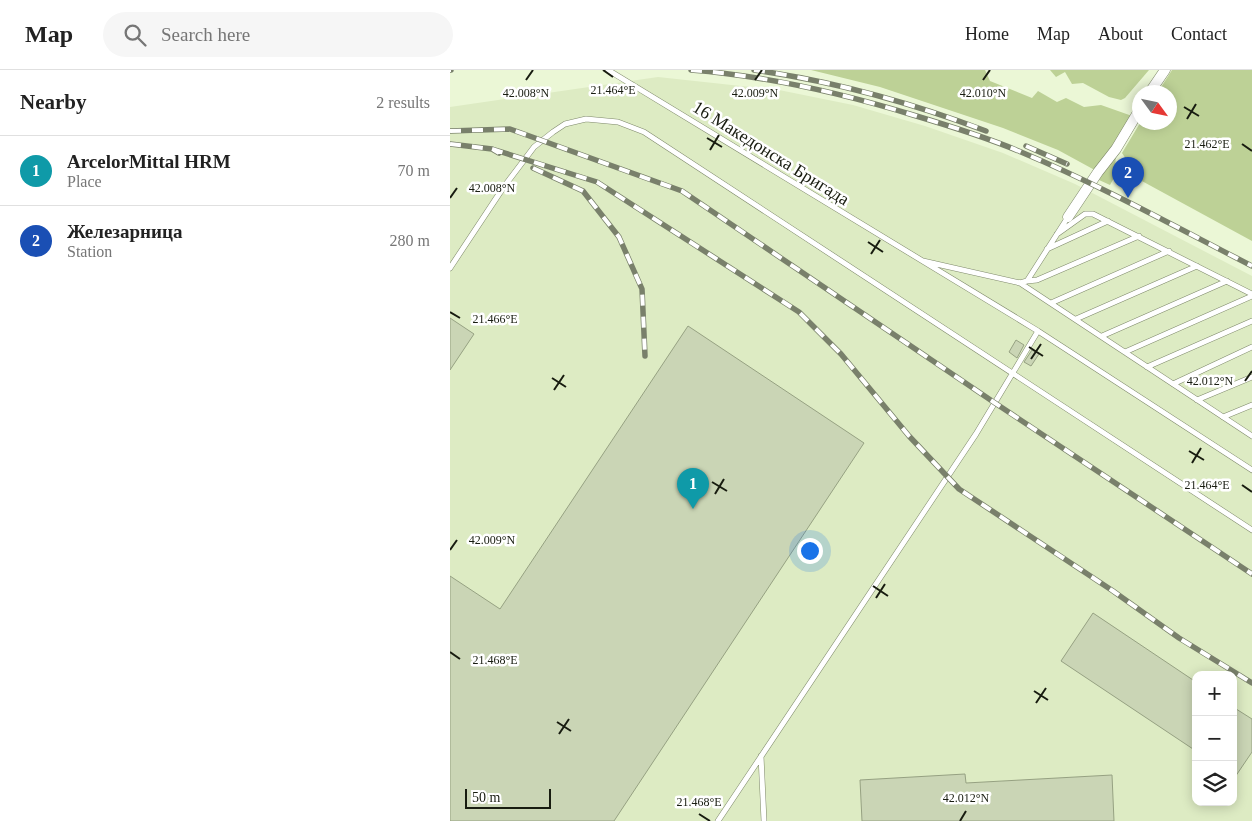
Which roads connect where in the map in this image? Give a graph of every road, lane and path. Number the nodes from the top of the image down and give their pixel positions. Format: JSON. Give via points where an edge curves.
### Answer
{"nodes":[{"id":1,"x":608,"y":70,"type":"edge"},
{"id":2,"x":1165,"y":70,"type":"edge"},
{"id":3,"x":1155,"y":85,"type":"edge"},
{"id":4,"x":1132,"y":122,"type":"edge"},
{"id":5,"x":1068,"y":217,"type":"joint"},
{"id":6,"x":1108,"y":221,"type":"junction"},
{"id":7,"x":1057,"y":234,"type":"junction"},
{"id":8,"x":1139,"y":236,"type":"junction"},
{"id":9,"x":1047,"y":249,"type":"junction"},
{"id":10,"x":1169,"y":251,"type":"junction"},
{"id":11,"x":919,"y":260,"type":"junction"},
{"id":12,"x":1197,"y":266,"type":"junction"},
{"id":13,"x":450,"y":268,"type":"edge"},
{"id":14,"x":1026,"y":281,"type":"junction"},
{"id":15,"x":1227,"y":281,"type":"junction"},
{"id":16,"x":1020,"y":283,"type":"junction"},
{"id":17,"x":1252,"y":295,"type":"edge"},
{"id":18,"x":1051,"y":303,"type":"junction"},
{"id":19,"x":1076,"y":319,"type":"junction"},
{"id":20,"x":1252,"y":321,"type":"edge"},
{"id":21,"x":1038,"y":332,"type":"junction"},
{"id":22,"x":1102,"y":336,"type":"junction"},
{"id":23,"x":1252,"y":347,"type":"edge"},
{"id":24,"x":1125,"y":352,"type":"junction"},
{"id":25,"x":1147,"y":366,"type":"junction"},
{"id":26,"x":1014,"y":373,"type":"junction"},
{"id":27,"x":1252,"y":377,"type":"edge"},
{"id":28,"x":1173,"y":384,"type":"junction"},
{"id":29,"x":1197,"y":400,"type":"junction"},
{"id":30,"x":1252,"y":405,"type":"edge"},
{"id":31,"x":1223,"y":417,"type":"junction"},
{"id":32,"x":1252,"y":428,"type":"edge"},
{"id":33,"x":1244,"y":431,"type":"junction"},
{"id":34,"x":1252,"y":436,"type":"edge"},
{"id":35,"x":1252,"y":470,"type":"edge"},
{"id":36,"x":1252,"y":530,"type":"edge"},
{"id":37,"x":761,"y":756,"type":"junction"},
{"id":38,"x":718,"y":821,"type":"edge"},
{"id":39,"x":764,"y":821,"type":"edge"}],
"edges":[{"from":1,"to":11,"type":"lane","name":"16 Македонска Бригада"},
{"from":2,"to":3,"type":"street"},
{"from":4,"to":5,"type":"street"},
{"from":5,"to":7,"type":"lane"},
{"from":6,"to":7,"type":"lane","via":[[1085,214]]},
{"from":6,"to":8,"type":"lane"},
{"from":6,"to":9,"type":"lane"},
{"from":7,"to":9,"type":"lane"},
{"from":8,"to":10,"type":"lane"},
{"from":8,"to":14,"type":"lane","via":[[1037,280]]},
{"from":9,"to":14,"type":"lane"},
{"from":10,"to":12,"type":"lane"},
{"from":10,"to":18,"type":"lane"},
{"from":11,"to":16,"type":"lane"},
{"from":11,"to":21,"type":"lane","name":"16 Македонска Бригада"},
{"from":12,"to":15,"type":"lane"},
{"from":12,"to":19,"type":"lane"},
{"from":13,"to":26,"type":"lane","via":[[534,147],[565,124],[586,118],[618,122],[644,132]]},
{"from":14,"to":16,"type":"lane"},
{"from":15,"to":17,"type":"lane"},
{"from":15,"to":22,"type":"lane"},
{"from":16,"to":18,"type":"lane"},
{"from":17,"to":24,"type":"lane"},
{"from":18,"to":19,"type":"lane"},
{"from":19,"to":22,"type":"lane"},
{"from":20,"to":25,"type":"lane"},
{"from":21,"to":26,"type":"lane"},
{"from":21,"to":35,"type":"lane","name":"16 Македонска Бригада"},
{"from":22,"to":24,"type":"lane"},
{"from":23,"to":28,"type":"lane"},
{"from":24,"to":25,"type":"lane"},
{"from":25,"to":28,"type":"lane"},
{"from":26,"to":36,"type":"lane"},
{"from":26,"to":37,"type":"lane"},
{"from":27,"to":29,"type":"lane"},
{"from":28,"to":29,"type":"lane"},
{"from":29,"to":31,"type":"lane"},
{"from":30,"to":31,"type":"lane"},
{"from":31,"to":33,"type":"lane"},
{"from":32,"to":33,"type":"lane"},
{"from":33,"to":34,"type":"lane"},
{"from":37,"to":38,"type":"lane"},
{"from":37,"to":39,"type":"lane"}]}
